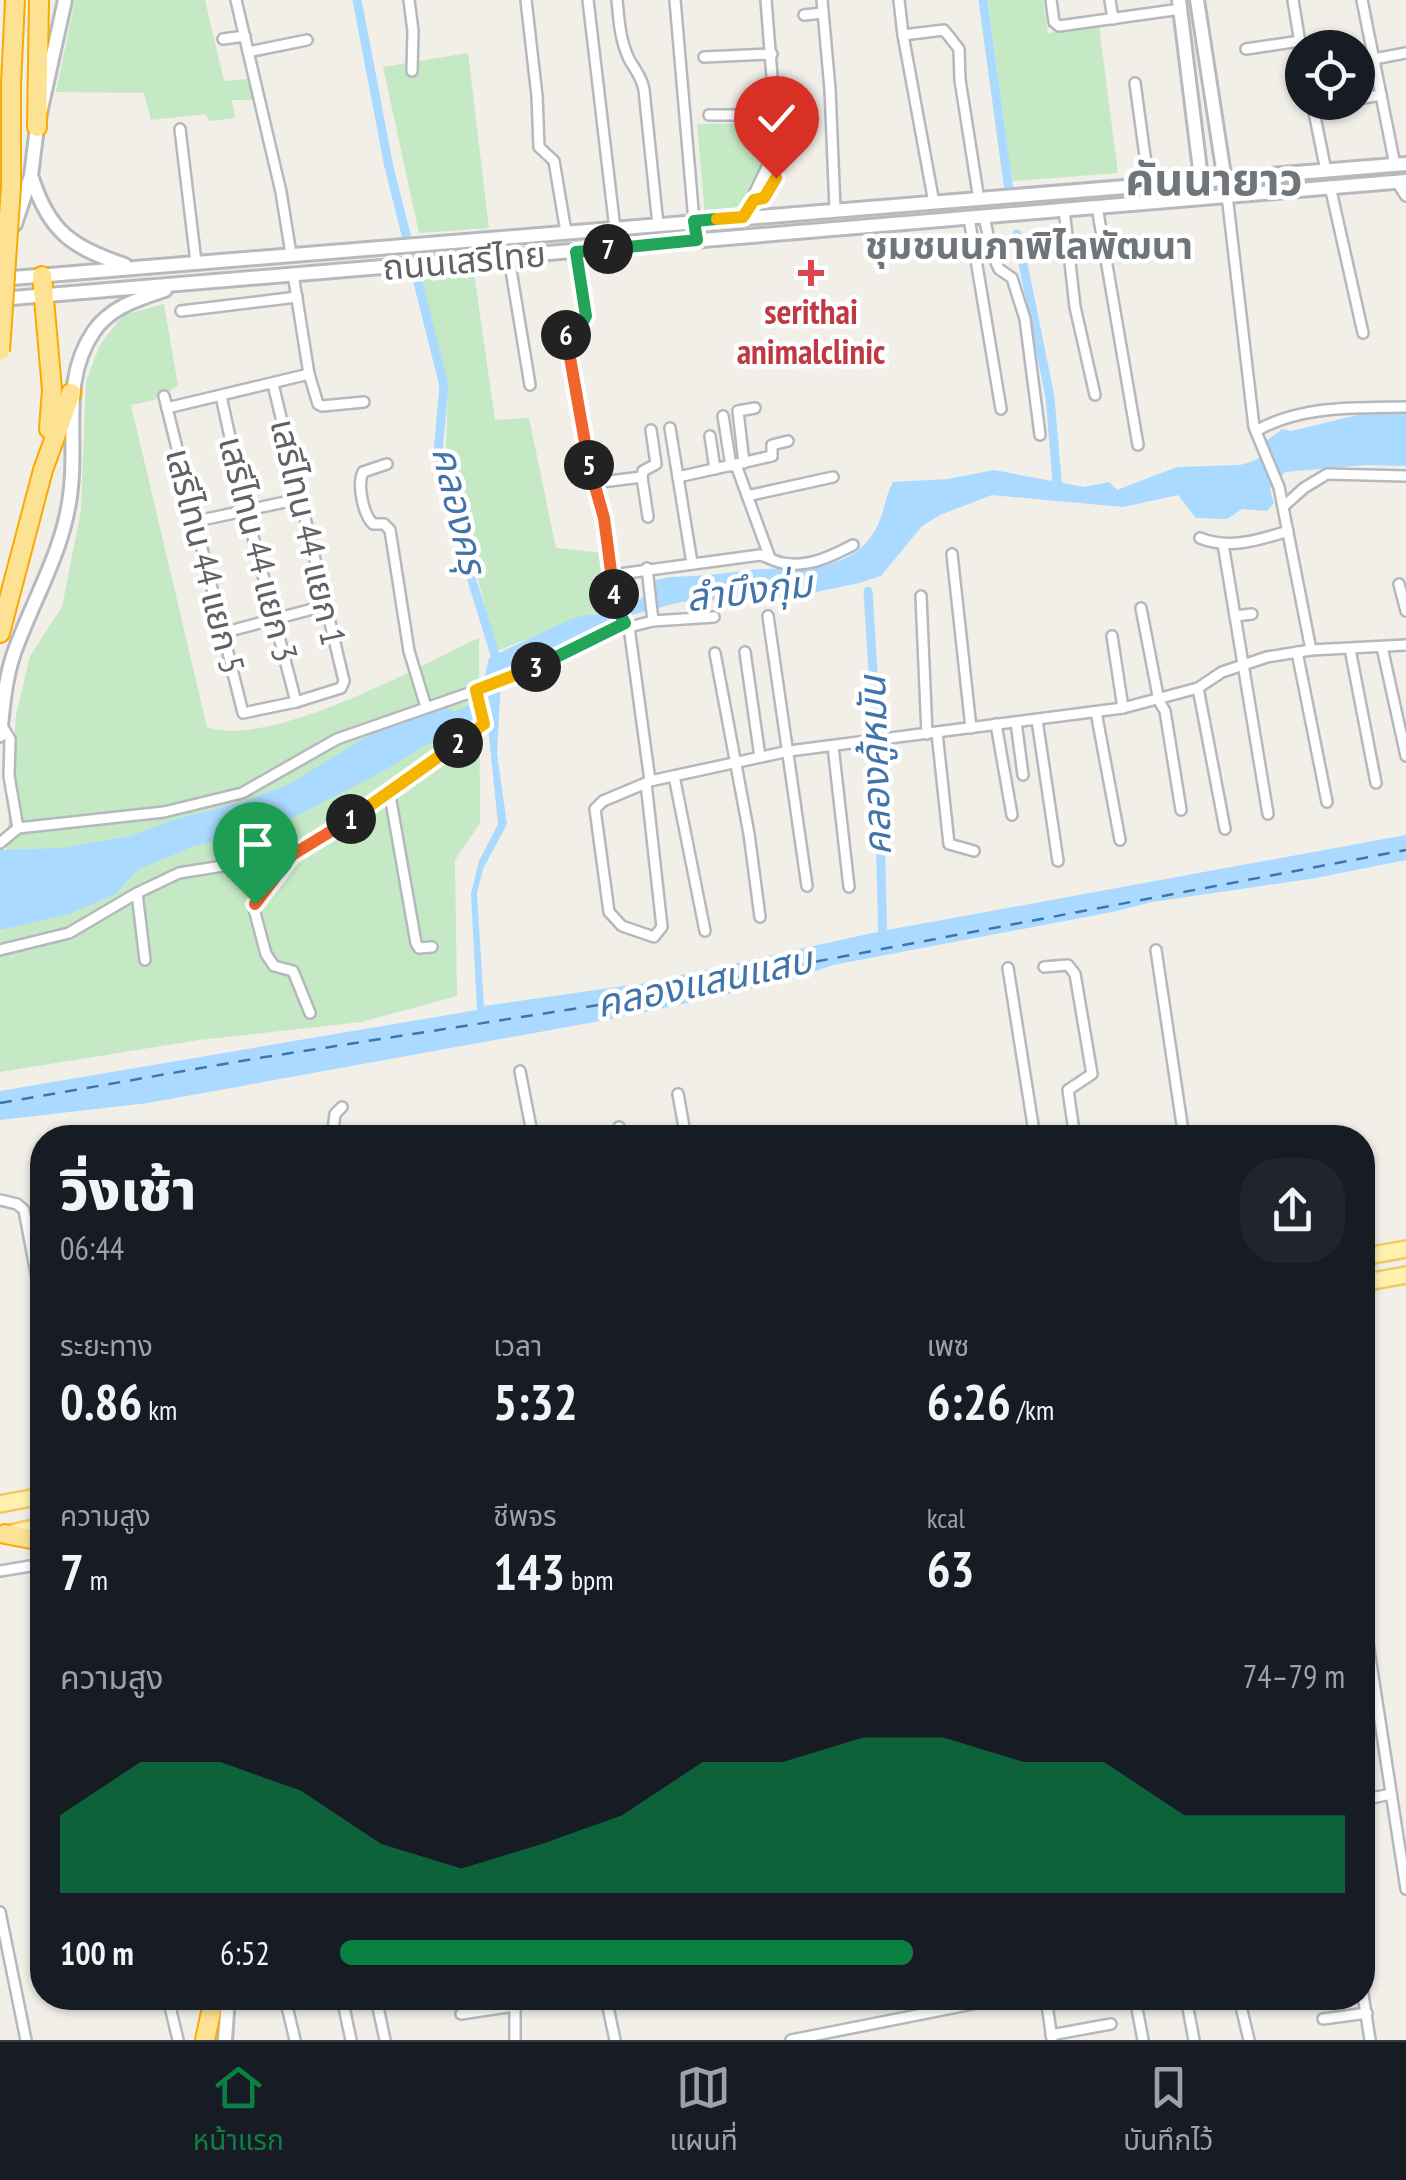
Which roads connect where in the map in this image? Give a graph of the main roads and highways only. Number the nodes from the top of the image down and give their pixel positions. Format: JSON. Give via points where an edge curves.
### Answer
{"nodes":[{"id":1,"x":39,"y":0,"type":"edge"},
{"id":2,"x":65,"y":0,"type":"edge"},
{"id":3,"x":1196,"y":0,"type":"edge"},
{"id":4,"x":15,"y":3,"type":"edge"},
{"id":5,"x":1180,"y":4,"type":"edge"},
{"id":6,"x":1203,"y":47,"type":"junction"},
{"id":7,"x":1186,"y":51,"type":"junction"},
{"id":8,"x":10,"y":84,"type":"junction"},
{"id":9,"x":37,"y":127,"type":"junction"},
{"id":10,"x":0,"y":145,"type":"edge"},
{"id":11,"x":1400,"y":164,"type":"edge"},
{"id":12,"x":31,"y":176,"type":"junction"},
{"id":13,"x":1226,"y":179,"type":"junction"},
{"id":14,"x":1202,"y":181,"type":"junction"},
{"id":15,"x":1401,"y":181,"type":"edge"},
{"id":16,"x":1227,"y":195,"type":"junction"},
{"id":17,"x":1203,"y":196,"type":"junction"},
{"id":18,"x":694,"y":221,"type":"junction"},
{"id":19,"x":0,"y":236,"type":"edge"},
{"id":20,"x":697,"y":240,"type":"junction"},
{"id":21,"x":133,"y":267,"type":"junction"},
{"id":22,"x":42,"y":276,"type":"junction"},
{"id":23,"x":0,"y":279,"type":"edge"},
{"id":24,"x":186,"y":282,"type":"junction"},
{"id":25,"x":42,"y":296,"type":"junction"},
{"id":26,"x":0,"y":299,"type":"edge"},
{"id":27,"x":0,"y":351,"type":"edge"},
{"id":28,"x":71,"y":393,"type":"junction"},
{"id":29,"x":43,"y":470,"type":"junction"},
{"id":30,"x":0,"y":632,"type":"edge"},
{"id":31,"x":1,"y":724,"type":"edge"},
{"id":32,"x":0,"y":735,"type":"edge"},
{"id":33,"x":1406,"y":1249,"type":"edge"},
{"id":34,"x":1375,"y":1254,"type":"edge"},
{"id":35,"x":1375,"y":1273,"type":"edge"},
{"id":36,"x":1406,"y":1275,"type":"edge"},
{"id":37,"x":1380,"y":1280,"type":"junction"},
{"id":38,"x":1375,"y":1281,"type":"edge"},
{"id":39,"x":0,"y":1494,"type":"edge"},
{"id":40,"x":30,"y":1496,"type":"edge"},
{"id":41,"x":30,"y":1499,"type":"edge"},
{"id":42,"x":0,"y":1504,"type":"edge"},
{"id":43,"x":30,"y":1529,"type":"edge"},
{"id":44,"x":3,"y":1535,"type":"edge"},
{"id":45,"x":30,"y":1539,"type":"edge"},
{"id":46,"x":213,"y":2010,"type":"edge"},
{"id":47,"x":227,"y":2010,"type":"edge"},
{"id":48,"x":205,"y":2040,"type":"edge"},
{"id":49,"x":225,"y":2040,"type":"edge"}],
"edges":[{"from":1,"to":9,"type":"highway"},
{"from":2,"to":9,"type":"main road"},
{"from":3,"to":6,"type":"main road"},
{"from":4,"to":8,"type":"highway"},
{"from":5,"to":7,"type":"main road"},
{"from":6,"to":7,"type":"main road"},
{"from":6,"to":13,"type":"main road"},
{"from":7,"to":14,"type":"main road"},
{"from":8,"to":10,"type":"highway","bridge":true},
{"from":8,"to":27,"type":"highway","bridge":true},
{"from":9,"to":12,"type":"main road"},
{"from":11,"to":13,"type":"main road","name":"ถนนเสรีไทย"},
{"from":12,"to":19,"type":"main road","via":[[15,224]]},
{"from":12,"to":21,"type":"main road","via":[[39,202],[62,235]]},
{"from":13,"to":14,"type":"main road","name":"ถนนเสรีไทย"},
{"from":13,"to":16,"type":"main road"},
{"from":14,"to":17,"type":"main road"},
{"from":14,"to":18,"type":"main road","name":"ถนนเสรีไทย"},
{"from":15,"to":16,"type":"main road","name":"ถนนเสรีไทย"},
{"from":16,"to":17,"type":"main road","name":"ถนนเสรีไทย"},
{"from":17,"to":20,"type":"main road","name":"ถนนเสรีไทย"},
{"from":18,"to":20,"type":"main road"},
{"from":18,"to":21,"type":"main road","name":"ถนนเสรีไทย"},
{"from":20,"to":24,"type":"main road","name":"ถนนเสรีไทย"},
{"from":21,"to":22,"type":"main road","name":"ถนนเสรีไทย"},
{"from":22,"to":23,"type":"main road","name":"ถนนเสรีไทย"},
{"from":22,"to":25,"type":"highway"},
{"from":24,"to":25,"type":"main road","name":"ถนนเสรีไทย"},
{"from":24,"to":28,"type":"main road","via":[[104,319],[85,348]]},
{"from":25,"to":26,"type":"main road","name":"ถนนเสรีไทย"},
{"from":25,"to":29,"type":"highway","via":[[52,410]]},
{"from":28,"to":29,"type":"highway"},
{"from":28,"to":31,"type":"main road","via":[[72,489],[54,558],[13,657]]},
{"from":29,"to":30,"type":"highway"},
{"from":31,"to":32,"type":"main road"},
{"from":33,"to":34,"type":"main road"},
{"from":35,"to":37,"type":"main road"},
{"from":36,"to":37,"type":"main road"},
{"from":37,"to":38,"type":"main road"},
{"from":39,"to":40,"type":"main road"},
{"from":41,"to":42,"type":"main road"},
{"from":43,"to":44,"type":"main road"},
{"from":44,"to":45,"type":"highway"},
{"from":46,"to":48,"type":"highway"},
{"from":47,"to":49,"type":"main road"}]}
